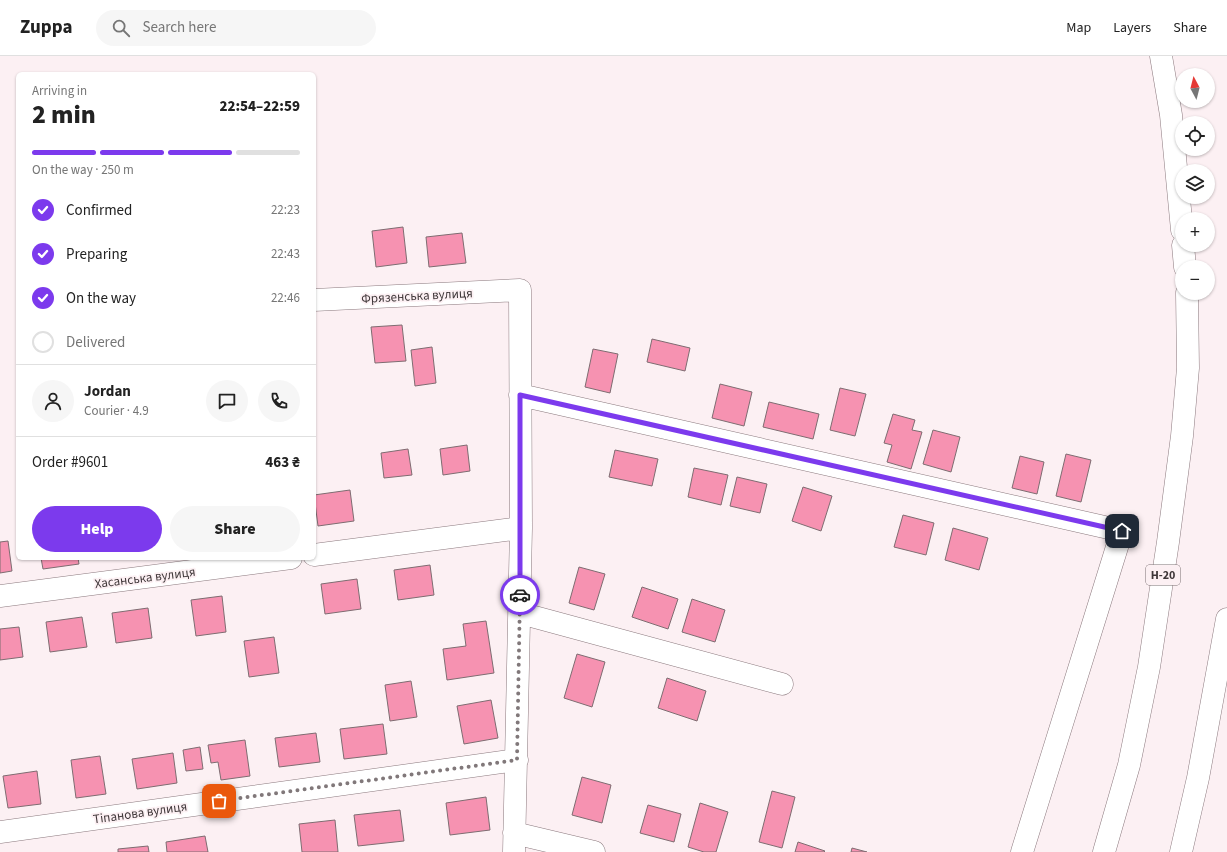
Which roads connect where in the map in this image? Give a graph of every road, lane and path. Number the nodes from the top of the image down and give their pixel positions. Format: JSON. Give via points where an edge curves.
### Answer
{"nodes":[{"id":1,"x":1161,"y":56,"type":"edge"},
{"id":2,"x":1180,"y":212,"type":"edge"},
{"id":3,"x":316,"y":300,"type":"edge"},
{"id":4,"x":1187,"y":300,"type":"edge"},
{"id":5,"x":520,"y":395,"type":"junction"},
{"id":6,"x":521,"y":528,"type":"junction"},
{"id":7,"x":316,"y":555,"type":"edge"},
{"id":8,"x":276,"y":560,"type":"edge"},
{"id":9,"x":0,"y":596,"type":"edge"},
{"id":10,"x":520,"y":613,"type":"junction"},
{"id":11,"x":1227,"y":619,"type":"edge"},
{"id":12,"x":782,"y":684,"type":"dead end"},
{"id":13,"x":517,"y":760,"type":"junction"},
{"id":14,"x":0,"y":832,"type":"edge"},
{"id":15,"x":514,"y":843,"type":"edge"},
{"id":16,"x":594,"y":852,"type":"edge"},
{"id":17,"x":1022,"y":852,"type":"edge"},
{"id":18,"x":1104,"y":852,"type":"edge"},
{"id":19,"x":1181,"y":852,"type":"edge"}],
"edges":[{"from":1,"to":2,"type":"street","via":[[1171,115]]},
{"from":3,"to":5,"type":"street","name":"Фрязенська вулиця","via":[[520,290]]},
{"from":4,"to":18,"type":"street","number":"Н-20","via":[[1188,368],[1168,542],[1149,667],[1129,765]]},
{"from":5,"to":6,"type":"street"},
{"from":5,"to":17,"type":"street","via":[[1122,531]]},
{"from":6,"to":7,"type":"street"},
{"from":6,"to":10,"type":"street"},
{"from":8,"to":9,"type":"street","name":"Хасанська вулиця"},
{"from":10,"to":12,"type":"street"},
{"from":10,"to":13,"type":"street"},
{"from":11,"to":19,"type":"street","via":[[1198,778]]},
{"from":13,"to":14,"type":"street","name":"Тіпанова вулиця"},
{"from":13,"to":15,"type":"street"},
{"from":15,"to":16,"type":"street"}]}
